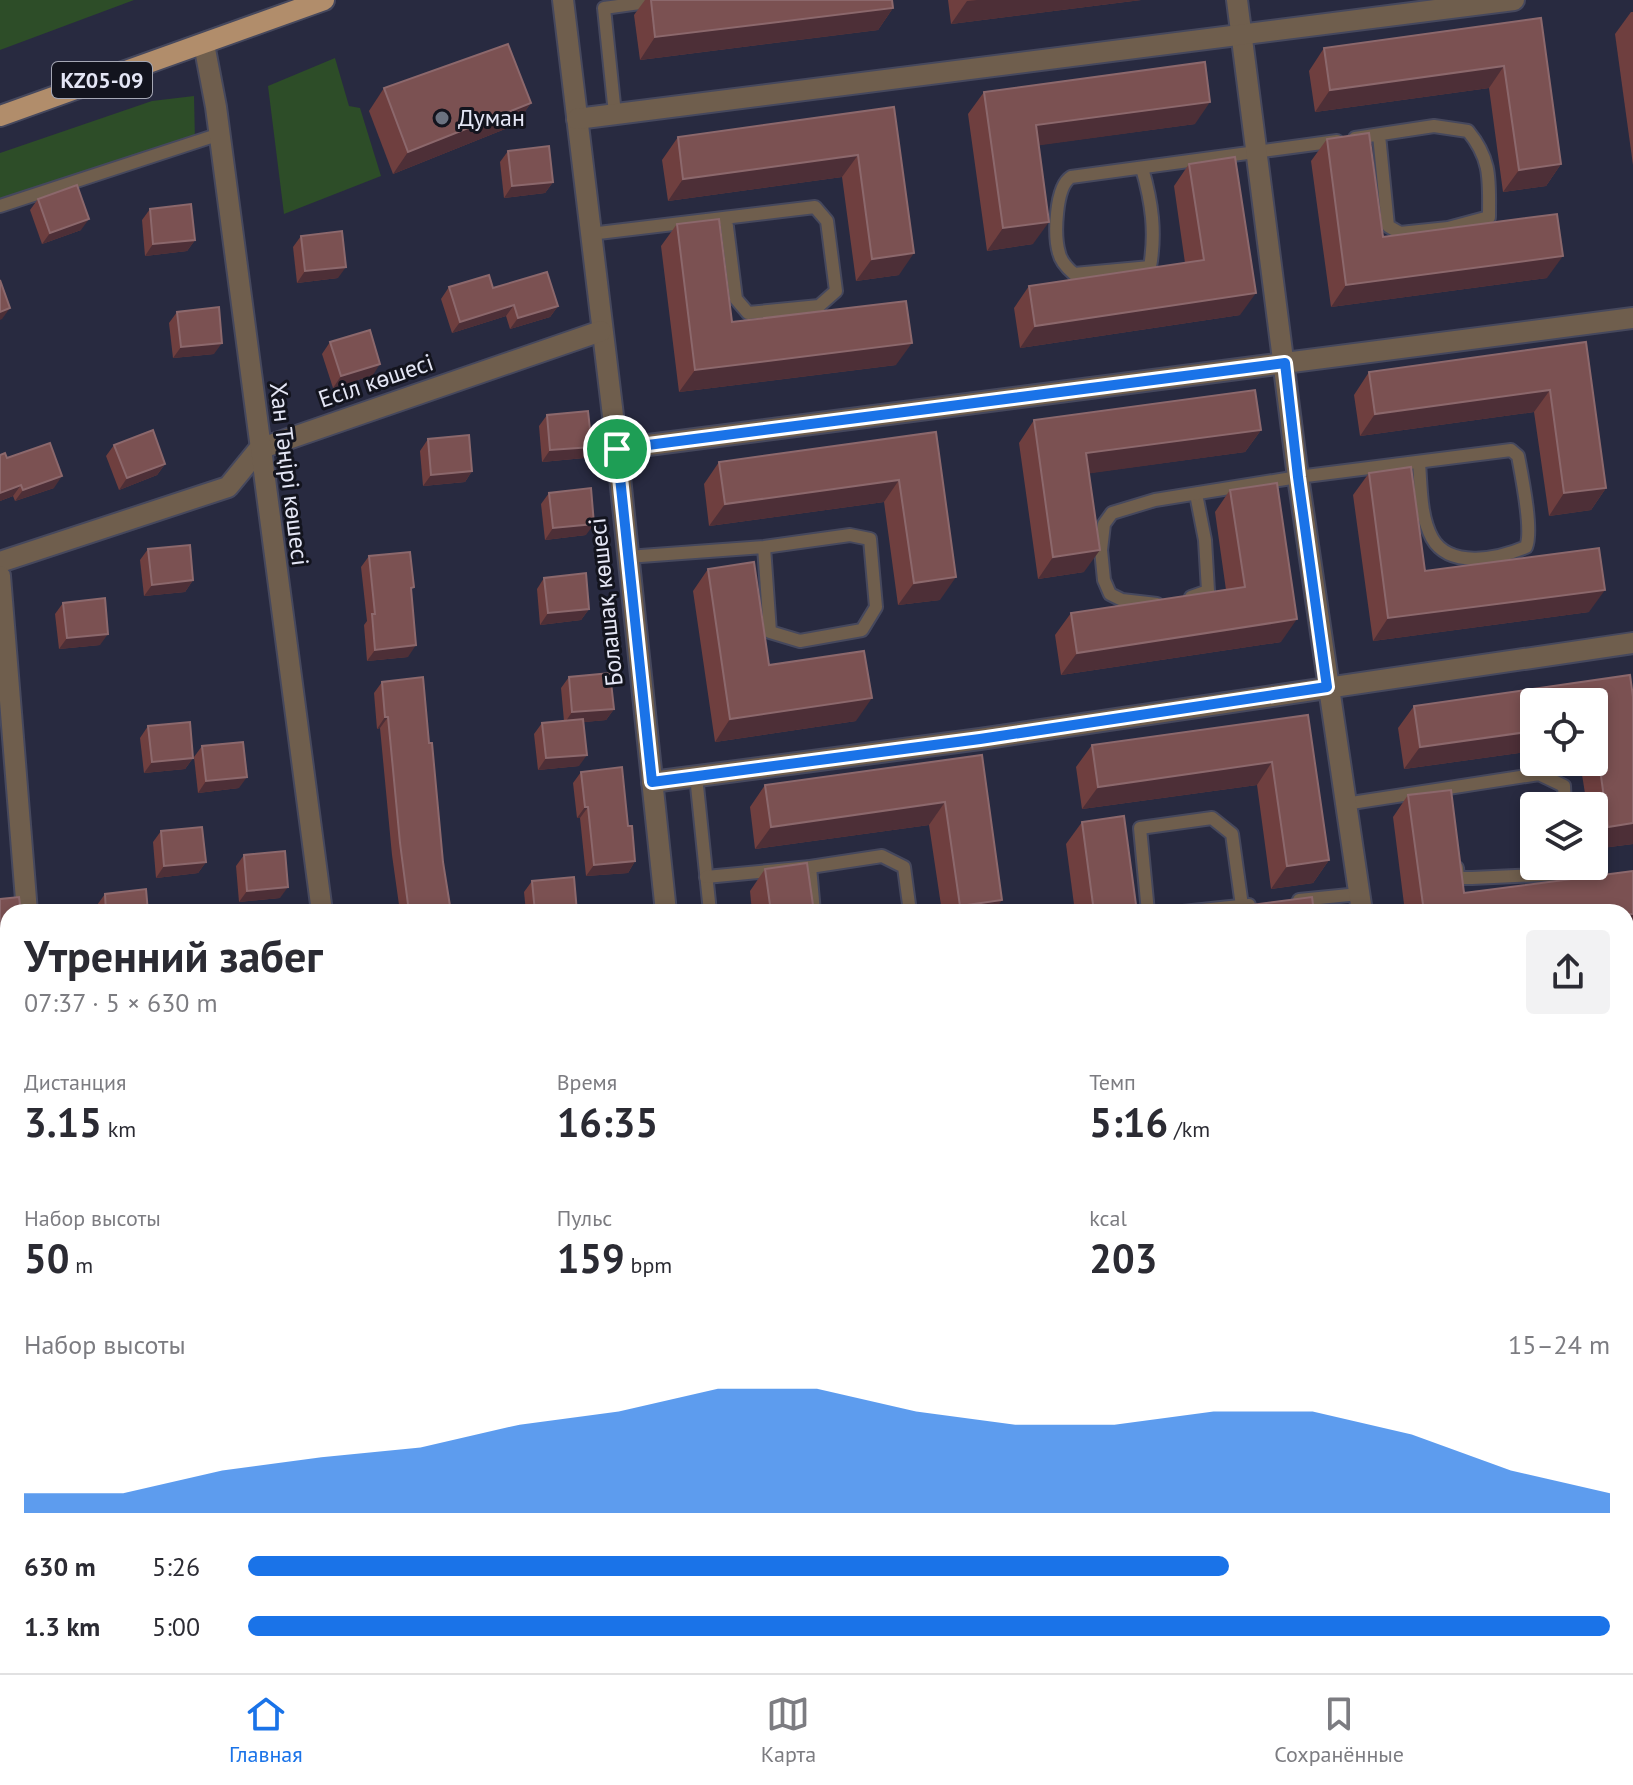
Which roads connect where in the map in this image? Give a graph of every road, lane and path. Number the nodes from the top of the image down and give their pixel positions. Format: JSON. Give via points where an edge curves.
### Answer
{"nodes":[{"id":1,"x":324,"y":0,"type":"edge"},
{"id":2,"x":563,"y":0,"type":"edge"},
{"id":3,"x":661,"y":0,"type":"edge"},
{"id":4,"x":1237,"y":0,"type":"edge"},
{"id":5,"x":1514,"y":0,"type":"edge"},
{"id":6,"x":1241,"y":35,"type":"junction"},
{"id":7,"x":204,"y":44,"type":"junction"},
{"id":8,"x":615,"y":114,"type":"junction"},
{"id":9,"x":0,"y":116,"type":"edge"},
{"id":10,"x":577,"y":119,"type":"junction"},
{"id":11,"x":220,"y":134,"type":"junction"},
{"id":12,"x":1379,"y":135,"type":"junction"},
{"id":13,"x":1255,"y":154,"type":"junction"},
{"id":14,"x":1142,"y":168,"type":"junction"},
{"id":15,"x":0,"y":206,"type":"edge"},
{"id":16,"x":726,"y":219,"type":"junction"},
{"id":17,"x":590,"y":234,"type":"junction"},
{"id":18,"x":1633,"y":318,"type":"edge"},
{"id":19,"x":601,"y":331,"type":"junction"},
{"id":20,"x":1285,"y":363,"type":"junction"},
{"id":21,"x":259,"y":449,"type":"junction"},
{"id":22,"x":617,"y":449,"type":"junction"},
{"id":23,"x":1419,"y":463,"type":"junction"},
{"id":24,"x":1298,"y":477,"type":"junction"},
{"id":25,"x":1196,"y":494,"type":"junction"},
{"id":26,"x":764,"y":547,"type":"junction"},
{"id":27,"x":627,"y":557,"type":"junction"},
{"id":28,"x":0,"y":562,"type":"edge"},
{"id":29,"x":0,"y":576,"type":"edge"},
{"id":30,"x":1633,"y":643,"type":"edge"},
{"id":31,"x":1327,"y":687,"type":"junction"},
{"id":32,"x":696,"y":776,"type":"junction"},
{"id":33,"x":652,"y":782,"type":"junction"},
{"id":34,"x":1450,"y":789,"type":"junction"},
{"id":35,"x":1564,"y":792,"type":"edge"},
{"id":36,"x":1345,"y":804,"type":"junction"},
{"id":37,"x":1451,"y":804,"type":"edge"},
{"id":38,"x":1455,"y":848,"type":"edge"},
{"id":39,"x":810,"y":867,"type":"junction"},
{"id":40,"x":1520,"y":876,"type":"edge"},
{"id":41,"x":706,"y":877,"type":"junction"},
{"id":42,"x":1286,"y":902,"type":"edge"},
{"id":43,"x":1361,"y":903,"type":"edge"},
{"id":44,"x":26,"y":904,"type":"edge"},
{"id":45,"x":321,"y":904,"type":"edge"},
{"id":46,"x":665,"y":904,"type":"edge"},
{"id":47,"x":709,"y":904,"type":"edge"},
{"id":48,"x":813,"y":904,"type":"edge"},
{"id":49,"x":909,"y":904,"type":"edge"},
{"id":50,"x":1147,"y":904,"type":"edge"},
{"id":51,"x":1242,"y":904,"type":"edge"}],
"edges":[{"from":1,"to":7,"type":"main road","number":"KZ05-09"},
{"from":2,"to":10,"type":"street","name":"Болашақ көшесі"},
{"from":3,"to":8,"type":"lane","via":[[604,8]]},
{"from":4,"to":6,"type":"street"},
{"from":5,"to":6,"type":"street"},
{"from":6,"to":8,"type":"street"},
{"from":6,"to":13,"type":"street"},
{"from":7,"to":9,"type":"main road","number":"KZ05-09"},
{"from":7,"to":11,"type":"street","name":"Хан Тәңірі көшесі"},
{"from":8,"to":10,"type":"street"},
{"from":10,"to":17,"type":"street","name":"Болашақ көшесі"},
{"from":11,"to":15,"type":"lane"},
{"from":11,"to":21,"type":"street","name":"Хан Тәңірі көшесі"},
{"from":12,"to":12,"type":"lane","via":[[1434,126],[1468,131],[1489,170],[1489,217],[1400,233],[1388,226]]},
{"from":12,"to":13,"type":"lane"},
{"from":13,"to":14,"type":"lane"},
{"from":13,"to":20,"type":"street"},
{"from":14,"to":14,"type":"lane","via":[[1152,203],[1150,267],[1074,274],[1059,254],[1059,196],[1065,181]]},
{"from":16,"to":16,"type":"lane","via":[[815,207],[827,221],[836,291],[819,306],[748,313],[736,299]]},
{"from":16,"to":17,"type":"lane"},
{"from":17,"to":19,"type":"street","name":"Болашақ көшесі"},
{"from":18,"to":20,"type":"street"},
{"from":19,"to":21,"type":"street","name":"Есіл көшесі"},
{"from":19,"to":22,"type":"street","name":"Болашақ көшесі"},
{"from":20,"to":22,"type":"street"},
{"from":20,"to":24,"type":"street"},
{"from":21,"to":28,"type":"street","via":[[228,487]]},
{"from":21,"to":45,"type":"street","name":"Хан Тәңірі көшесі"},
{"from":22,"to":27,"type":"street","name":"Болашақ көшесі"},
{"from":23,"to":23,"type":"lane","via":[[1423,510],[1433,540],[1447,551],[1460,558],[1499,559],[1526,547],[1530,529],[1518,456],[1511,450]]},
{"from":23,"to":24,"type":"lane"},
{"from":24,"to":25,"type":"lane"},
{"from":24,"to":31,"type":"street"},
{"from":25,"to":25,"type":"lane","via":[[1112,513],[1104,524],[1101,550],[1110,594],[1160,604],[1208,591]]},
{"from":26,"to":26,"type":"lane","via":[[850,535],[870,539],[876,607],[862,630],[800,641],[770,632]]},
{"from":26,"to":27,"type":"lane"},
{"from":27,"to":33,"type":"street","name":"Болашақ көшесі"},
{"from":29,"to":44,"type":"street"},
{"from":30,"to":31,"type":"street"},
{"from":31,"to":32,"type":"street"},
{"from":31,"to":36,"type":"street"},
{"from":32,"to":33,"type":"street"},
{"from":32,"to":41,"type":"lane"},
{"from":33,"to":46,"type":"street","name":"Болашақ көшесі"},
{"from":34,"to":35,"type":"lane","via":[[1539,774],[1564,786]]},
{"from":34,"to":36,"type":"lane"},
{"from":34,"to":37,"type":"lane"},
{"from":36,"to":43,"type":"street"},
{"from":38,"to":40,"type":"lane","via":[[1458,878]]},
{"from":39,"to":41,"type":"lane"},
{"from":39,"to":48,"type":"lane"},
{"from":39,"to":49,"type":"lane","via":[[882,856],[904,867]]},
{"from":41,"to":47,"type":"lane"},
{"from":42,"to":43,"type":"lane"},
{"from":50,"to":51,"type":"lane","via":[[1140,828],[1212,818],[1232,834]]}]}
